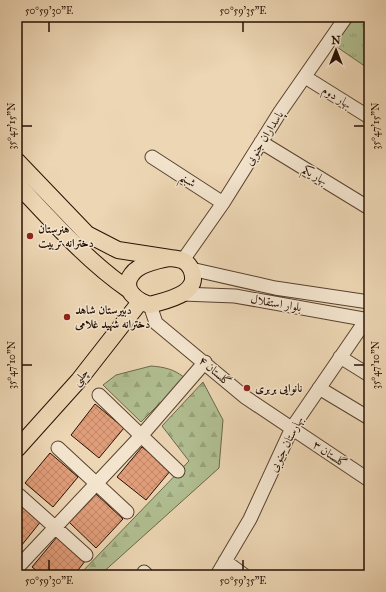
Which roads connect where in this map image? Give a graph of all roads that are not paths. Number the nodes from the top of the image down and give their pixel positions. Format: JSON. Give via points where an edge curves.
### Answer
{"nodes":[{"id":1,"x":346,"y":17,"type":"edge"},
{"id":2,"x":305,"y":77,"type":"junction"},
{"id":3,"x":369,"y":117,"type":"edge"},
{"id":4,"x":261,"y":142,"type":"junction"},
{"id":5,"x":152,"y":157,"type":"dead end"},
{"id":6,"x":17,"y":161,"type":"edge"},
{"id":7,"x":17,"y":184,"type":"edge"},
{"id":8,"x":223,"y":203,"type":"junction"},
{"id":9,"x":369,"y":208,"type":"edge"},
{"id":10,"x":181,"y":262,"type":"junction"},
{"id":11,"x":129,"y":290,"type":"junction"},
{"id":12,"x":182,"y":294,"type":"junction"},
{"id":13,"x":369,"y":302,"type":"edge"},
{"id":14,"x":145,"y":304,"type":"junction"},
{"id":15,"x":367,"y":320,"type":"edge"},
{"id":16,"x":340,"y":357,"type":"junction"},
{"id":17,"x":205,"y":362,"type":"junction"},
{"id":18,"x":369,"y":375,"type":"edge"},
{"id":19,"x":319,"y":388,"type":"junction"},
{"id":20,"x":98,"y":395,"type":"dead end"},
{"id":21,"x":369,"y":418,"type":"edge"},
{"id":22,"x":292,"y":428,"type":"junction"},
{"id":23,"x":141,"y":436,"type":"junction"},
{"id":24,"x":58,"y":448,"type":"dead end"},
{"id":25,"x":17,"y":449,"type":"edge"},
{"id":26,"x":178,"y":472,"type":"dead end"},
{"id":27,"x":369,"y":480,"type":"edge"},
{"id":28,"x":96,"y":484,"type":"junction"},
{"id":29,"x":18,"y":495,"type":"dead end"},
{"id":30,"x":127,"y":512,"type":"dead end"},
{"id":31,"x":54,"y":528,"type":"junction"},
{"id":32,"x":86,"y":555,"type":"dead end"},
{"id":33,"x":224,"y":561,"type":"junction"},
{"id":34,"x":17,"y":568,"type":"edge"},
{"id":35,"x":217,"y":575,"type":"edge"},
{"id":36,"x":244,"y":575,"type":"edge"}],
"edges":[{"from":1,"to":2,"type":"street","name":"پاسداران جنوبی"},
{"from":2,"to":3,"type":"street","name":"بهار دوم"},
{"from":2,"to":4,"type":"street","name":"پاسداران جنوبی"},
{"from":4,"to":8,"type":"street","name":"پاسداران جنوبی"},
{"from":4,"to":9,"type":"street","name":"بهار یکم"},
{"from":5,"to":8,"type":"street","name":"شبنم"},
{"from":6,"to":10,"type":"main road","via":[[87,234],[118,250]]},
{"from":7,"to":11,"type":"main road","via":[[69,239]]},
{"from":8,"to":10,"type":"street","name":"پاسداران جنوبی"},
{"from":10,"to":11,"type":"main road","via":[[148,264],[132,273]]},
{"from":10,"to":12,"type":"main road","via":[[193,282]]},
{"from":10,"to":13,"type":"street","name":"بلوار استقلال","via":[[275,288]]},
{"from":11,"to":14,"type":"main road","via":[[135,298]]},
{"from":12,"to":14,"type":"main road"},
{"from":12,"to":15,"type":"street","name":"بلوار استقلال","via":[[235,296]]},
{"from":14,"to":17,"type":"street","name":"گلستان ۴","via":[[156,323]]},
{"from":14,"to":25,"type":"main road","name":"چلبی"},
{"from":15,"to":16,"type":"street","name":"بهارستان جنوبی"},
{"from":16,"to":18,"type":"street"},
{"from":16,"to":19,"type":"street","name":"بهارستان جنوبی"},
{"from":17,"to":22,"type":"street","name":"گلستان ۴","via":[[245,397]]},
{"from":17,"to":23,"type":"street"},
{"from":19,"to":21,"type":"street"},
{"from":19,"to":22,"type":"street","name":"بهارستان جنوبی"},
{"from":20,"to":23,"type":"street"},
{"from":22,"to":27,"type":"street","name":"گلستان ۳"},
{"from":22,"to":33,"type":"street","name":"بهارستان جنوبی","via":[[250,519]]},
{"from":23,"to":26,"type":"street"},
{"from":23,"to":28,"type":"street"},
{"from":24,"to":28,"type":"street"},
{"from":28,"to":30,"type":"street"},
{"from":28,"to":31,"type":"street"},
{"from":29,"to":31,"type":"street"},
{"from":31,"to":32,"type":"street"},
{"from":31,"to":34,"type":"street"},
{"from":33,"to":35,"type":"street","name":"بهارستان جنوبی"},
{"from":33,"to":36,"type":"street"}]}
